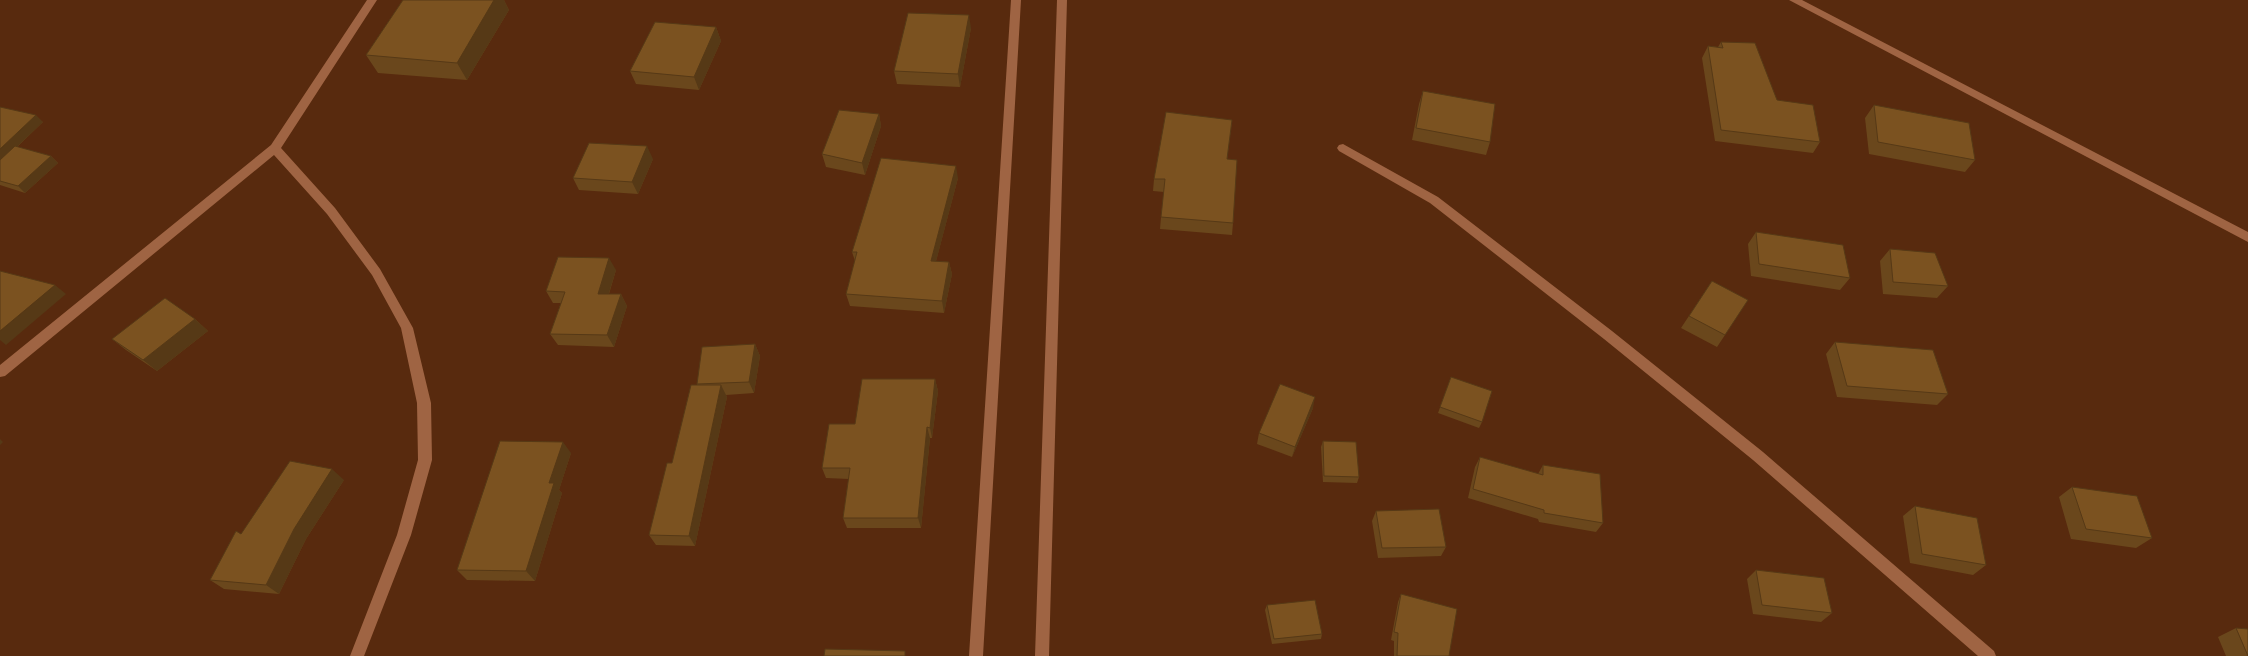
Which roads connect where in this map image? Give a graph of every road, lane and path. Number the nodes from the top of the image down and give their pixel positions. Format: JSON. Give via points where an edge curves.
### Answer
{"nodes":[{"id":1,"x":372,"y":0,"type":"edge"},
{"id":2,"x":1016,"y":0,"type":"edge"},
{"id":3,"x":1062,"y":0,"type":"edge"},
{"id":4,"x":1794,"y":0,"type":"edge"},
{"id":5,"x":275,"y":148,"type":"junction"},
{"id":6,"x":1343,"y":148,"type":"dead end"},
{"id":7,"x":2248,"y":236,"type":"edge"},
{"id":8,"x":0,"y":372,"type":"edge"},
{"id":9,"x":357,"y":656,"type":"edge"},
{"id":10,"x":976,"y":656,"type":"edge"},
{"id":11,"x":1042,"y":656,"type":"edge"},
{"id":12,"x":1989,"y":656,"type":"edge"}],
"edges":[{"from":1,"to":5,"type":"street"},
{"from":2,"to":10,"type":"street"},
{"from":3,"to":11,"type":"street"},
{"from":4,"to":7,"type":"street"},
{"from":5,"to":8,"type":"street"},
{"from":5,"to":9,"type":"street","via":[[331,211],[376,272],[407,328],[424,403],[425,460],[404,535]]},
{"from":6,"to":12,"type":"street","via":[[1434,200],[1608,335],[1758,456]]}]}
